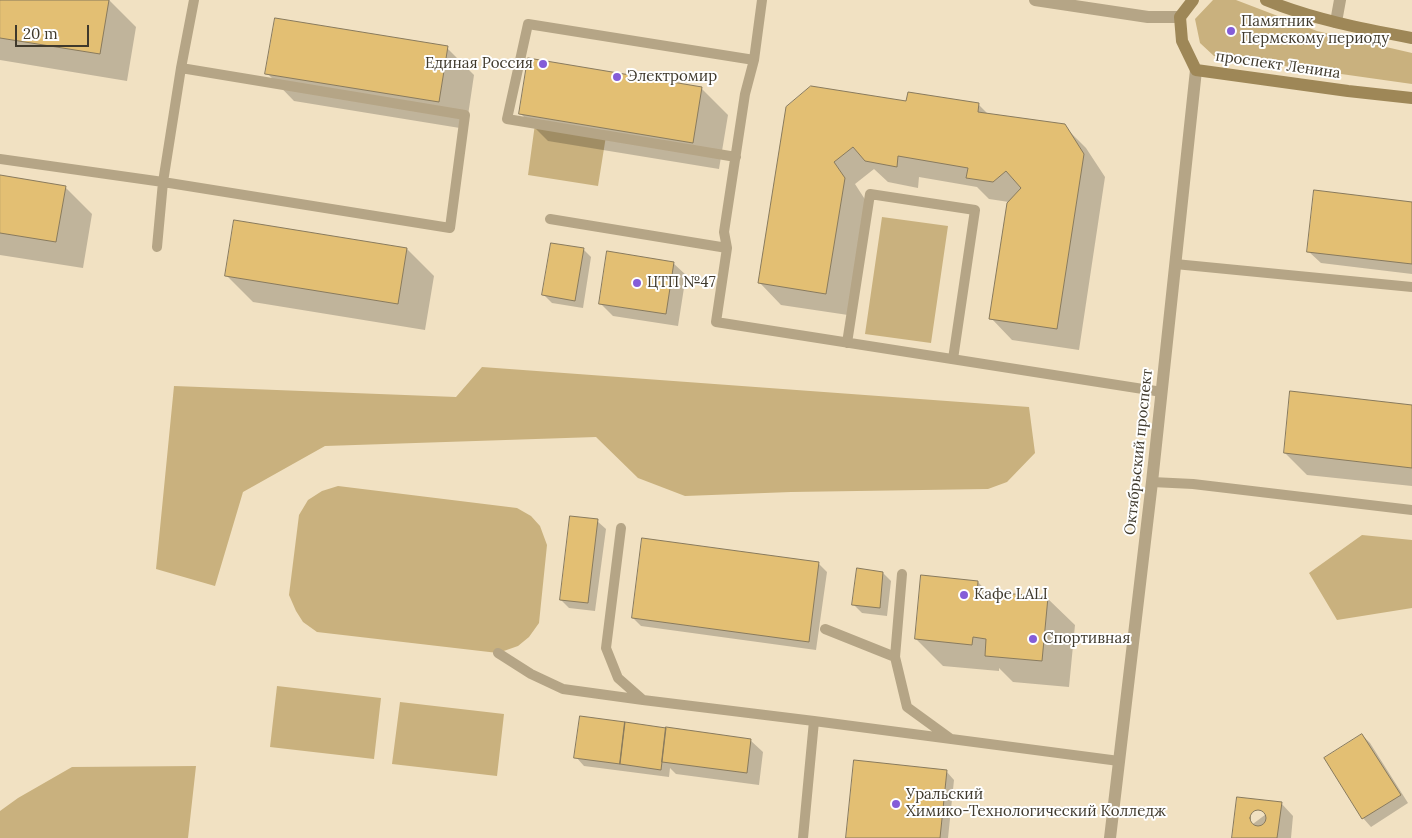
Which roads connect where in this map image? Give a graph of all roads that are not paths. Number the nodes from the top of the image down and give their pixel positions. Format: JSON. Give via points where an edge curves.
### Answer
{"nodes":[{"id":1,"x":194,"y":0,"type":"edge"},
{"id":2,"x":762,"y":0,"type":"edge"},
{"id":3,"x":1035,"y":0,"type":"edge"},
{"id":4,"x":1192,"y":0,"type":"edge"},
{"id":5,"x":1266,"y":0,"type":"edge"},
{"id":6,"x":1340,"y":0,"type":"edge"},
{"id":7,"x":1180,"y":17,"type":"junction"},
{"id":8,"x":1336,"y":22,"type":"junction"},
{"id":9,"x":1412,"y":38,"type":"edge"},
{"id":10,"x":754,"y":60,"type":"junction"},
{"id":11,"x":181,"y":68,"type":"junction"},
{"id":12,"x":1196,"y":70,"type":"junction"},
{"id":13,"x":1412,"y":98,"type":"edge"},
{"id":14,"x":736,"y":157,"type":"junction"},
{"id":15,"x":0,"y":159,"type":"edge"},
{"id":16,"x":163,"y":182,"type":"junction"},
{"id":17,"x":550,"y":219,"type":"dead end"},
{"id":18,"x":157,"y":247,"type":"dead end"},
{"id":19,"x":727,"y":248,"type":"junction"},
{"id":20,"x":1175,"y":264,"type":"junction"},
{"id":21,"x":1412,"y":287,"type":"edge"},
{"id":22,"x":847,"y":343,"type":"junction"},
{"id":23,"x":953,"y":359,"type":"junction"},
{"id":24,"x":1162,"y":392,"type":"junction"},
{"id":25,"x":1152,"y":482,"type":"junction"},
{"id":26,"x":1412,"y":510,"type":"edge"},
{"id":27,"x":621,"y":528,"type":"dead end"},
{"id":28,"x":902,"y":574,"type":"dead end"},
{"id":29,"x":825,"y":629,"type":"dead end"},
{"id":30,"x":498,"y":653,"type":"dead end"},
{"id":31,"x":895,"y":657,"type":"junction"},
{"id":32,"x":643,"y":700,"type":"junction"},
{"id":33,"x":814,"y":721,"type":"junction"},
{"id":34,"x":952,"y":739,"type":"junction"},
{"id":35,"x":1119,"y":761,"type":"junction"},
{"id":36,"x":803,"y":838,"type":"edge"},
{"id":37,"x":1110,"y":838,"type":"edge"}],
"edges":[{"from":1,"to":11,"type":"lane"},
{"from":2,"to":10,"type":"lane"},
{"from":3,"to":7,"type":"street","via":[[1148,18]]},
{"from":4,"to":7,"type":"main road"},
{"from":5,"to":8,"type":"main road"},
{"from":6,"to":8,"type":"street"},
{"from":7,"to":12,"type":"main road","name":"проспект Ленина","via":[[1182,41]]},
{"from":8,"to":9,"type":"main road"},
{"from":10,"to":14,"type":"lane","via":[[745,94]]},
{"from":10,"to":14,"type":"lane","via":[[528,24],[507,119]]},
{"from":11,"to":16,"type":"lane"},
{"from":11,"to":16,"type":"lane","via":[[465,115],[450,228]]},
{"from":12,"to":13,"type":"main road","name":"проспект Ленина"},
{"from":12,"to":20,"type":"street","name":"Октябрьский проспект"},
{"from":14,"to":19,"type":"lane","via":[[724,232]]},
{"from":15,"to":16,"type":"lane"},
{"from":16,"to":18,"type":"lane"},
{"from":17,"to":19,"type":"lane"},
{"from":19,"to":22,"type":"lane","via":[[716,322]]},
{"from":20,"to":21,"type":"lane"},
{"from":20,"to":24,"type":"street","name":"Октябрьский проспект"},
{"from":22,"to":23,"type":"lane"},
{"from":22,"to":23,"type":"lane","via":[[870,194],[975,210]]},
{"from":23,"to":24,"type":"lane"},
{"from":24,"to":25,"type":"street","name":"Октябрьский проспект"},
{"from":25,"to":26,"type":"lane"},
{"from":25,"to":35,"type":"street","name":"Октябрьский проспект"},
{"from":27,"to":32,"type":"lane","via":[[606,648],[618,678]]},
{"from":28,"to":31,"type":"lane"},
{"from":29,"to":31,"type":"lane"},
{"from":30,"to":32,"type":"lane","via":[[563,689]]},
{"from":31,"to":34,"type":"lane","via":[[907,706]]},
{"from":32,"to":33,"type":"lane"},
{"from":33,"to":34,"type":"lane"},
{"from":33,"to":36,"type":"lane"},
{"from":34,"to":35,"type":"lane"},
{"from":35,"to":37,"type":"street","name":"Октябрьский проспект"}]}
